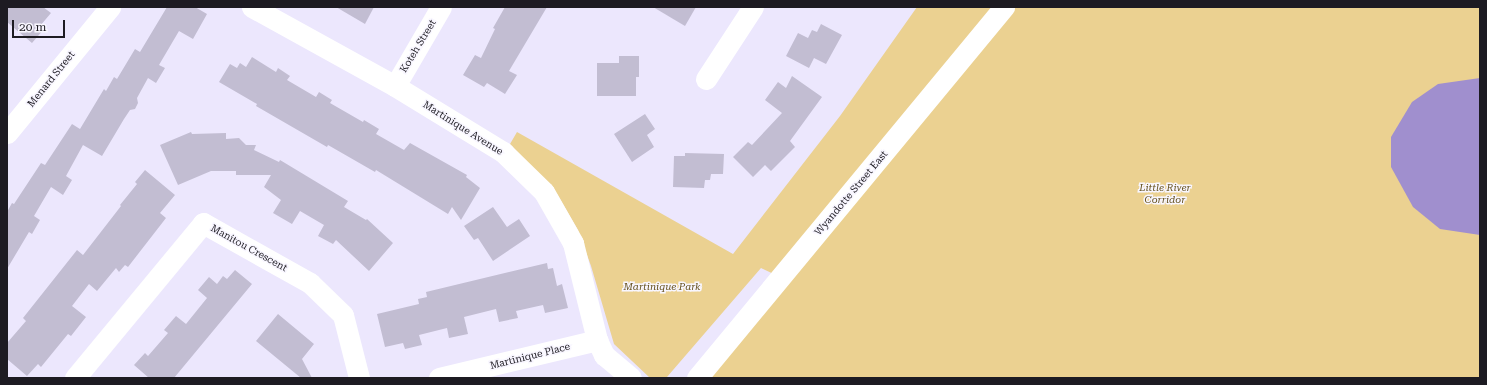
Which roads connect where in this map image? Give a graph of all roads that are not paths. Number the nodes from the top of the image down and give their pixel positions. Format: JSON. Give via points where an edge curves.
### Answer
{"nodes":[{"id":1,"x":110,"y":7,"type":"edge"},
{"id":2,"x":252,"y":7,"type":"edge"},
{"id":3,"x":441,"y":7,"type":"edge"},
{"id":4,"x":753,"y":7,"type":"edge"},
{"id":5,"x":1004,"y":7,"type":"edge"},
{"id":6,"x":706,"y":79,"type":"dead end"},
{"id":7,"x":395,"y":86,"type":"junction"},
{"id":8,"x":7,"y":133,"type":"edge"},
{"id":9,"x":597,"y":340,"type":"junction"},
{"id":10,"x":75,"y":378,"type":"edge"},
{"id":11,"x":360,"y":378,"type":"edge"},
{"id":12,"x":439,"y":378,"type":"edge"},
{"id":13,"x":631,"y":378,"type":"edge"},
{"id":14,"x":697,"y":378,"type":"edge"}],
"edges":[{"from":1,"to":8,"type":"street","name":"Menard Street"},
{"from":2,"to":7,"type":"street","name":"Martinique Avenue"},
{"from":3,"to":7,"type":"street","name":"Koteh Street"},
{"from":4,"to":6,"type":"street"},
{"from":5,"to":14,"type":"street","name":"Wyandotte Street East"},
{"from":7,"to":9,"type":"street","name":"Martinique Avenue","via":[[502,152],[544,192],[573,243]]},
{"from":9,"to":12,"type":"street","name":"Martinique Place"},
{"from":9,"to":13,"type":"street","name":"Martinique Avenue","via":[[604,355]]},
{"from":10,"to":11,"type":"street","name":"Manitou Crescent","via":[[203,223],[310,282],[342,315]]}]}
